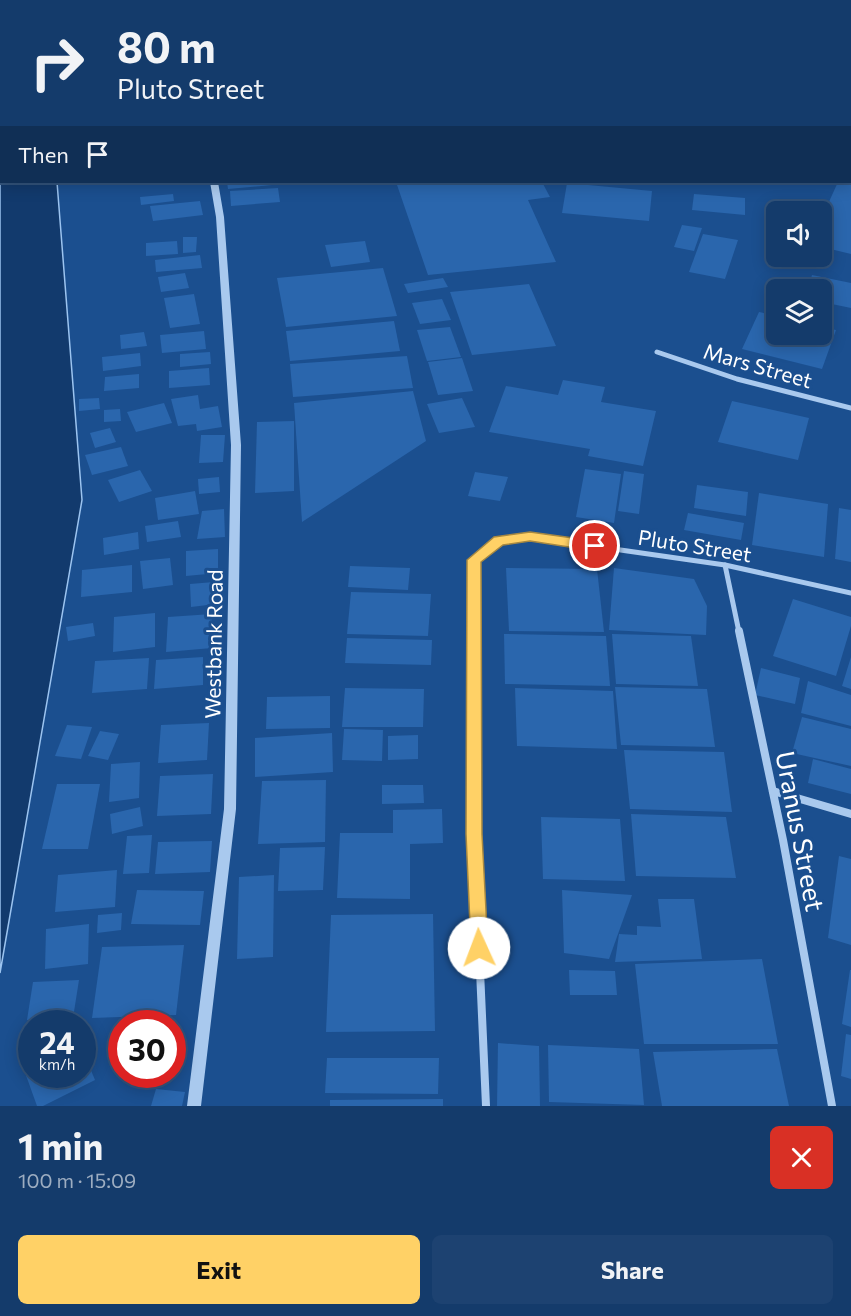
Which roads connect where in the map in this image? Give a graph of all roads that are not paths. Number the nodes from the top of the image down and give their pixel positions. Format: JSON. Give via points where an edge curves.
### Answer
{"nodes":[{"id":1,"x":214,"y":183,"type":"edge"},
{"id":2,"x":657,"y":352,"type":"dead end"},
{"id":3,"x":851,"y":408,"type":"edge"},
{"id":4,"x":725,"y":565,"type":"junction"},
{"id":5,"x":851,"y":593,"type":"edge"},
{"id":6,"x":773,"y":791,"type":"junction"},
{"id":7,"x":851,"y":814,"type":"edge"},
{"id":8,"x":194,"y":1106,"type":"edge"},
{"id":9,"x":486,"y":1106,"type":"edge"},
{"id":10,"x":832,"y":1106,"type":"edge"}],
"edges":[{"from":1,"to":8,"type":"street","name":"Westbank Road","via":[[236,445],[230,808]]},
{"from":2,"to":3,"type":"street","name":"Mars Street","via":[[738,379]]},
{"from":4,"to":5,"type":"street","name":"Pluto Street"},
{"from":4,"to":6,"type":"street","name":"Uranus Street"},
{"from":4,"to":9,"type":"street","name":"Pluto Street","via":[[530,537],[499,541],[474,560],[474,834]]},
{"from":6,"to":7,"type":"street"},
{"from":6,"to":10,"type":"street","name":"Uranus Street"}]}
